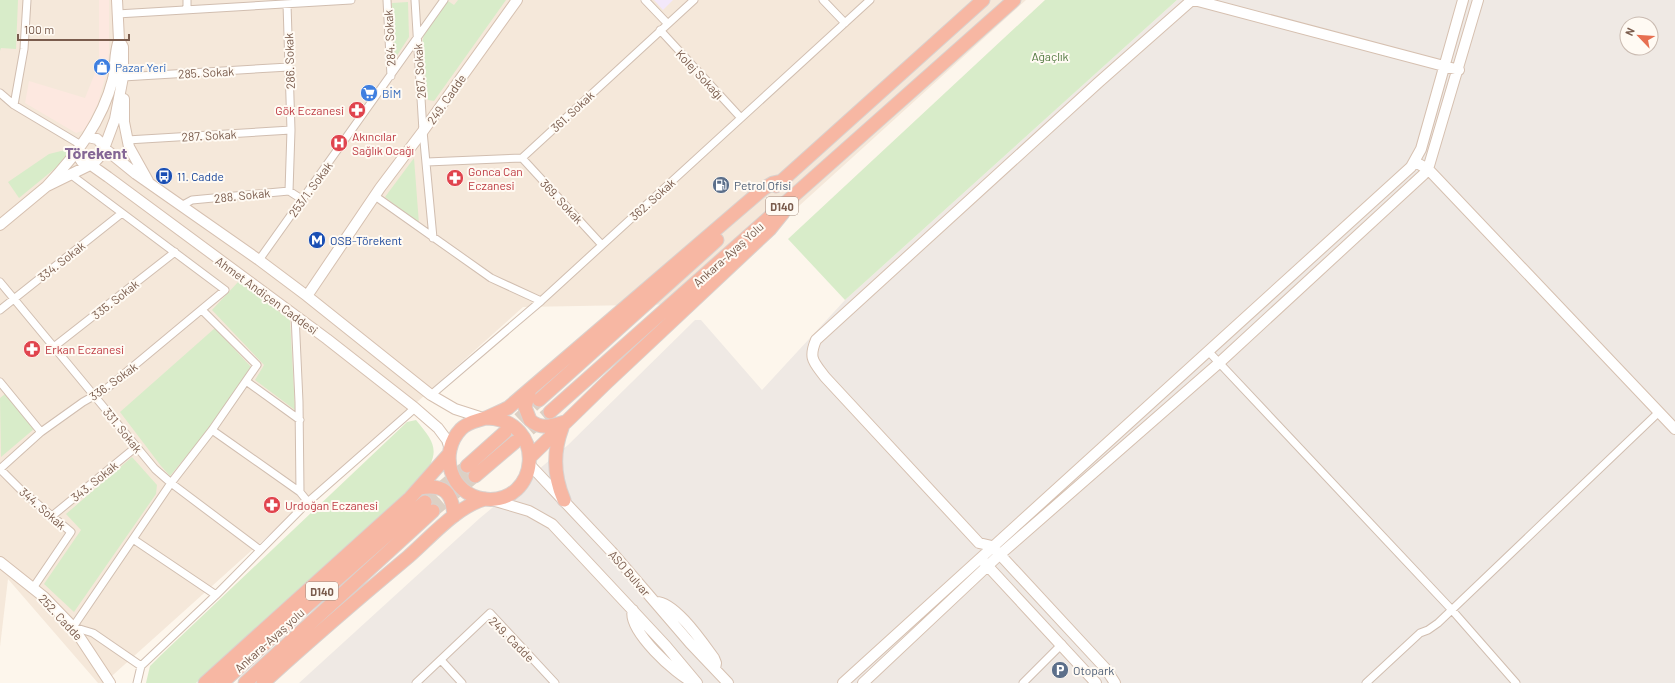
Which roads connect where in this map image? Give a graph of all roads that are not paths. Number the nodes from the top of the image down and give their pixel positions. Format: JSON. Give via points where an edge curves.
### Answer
{"nodes":[{"id":1,"x":26,"y":0,"type":"edge"},
{"id":2,"x":117,"y":0,"type":"edge"},
{"id":3,"x":187,"y":0,"type":"edge"},
{"id":4,"x":348,"y":0,"type":"edge"},
{"id":5,"x":351,"y":0,"type":"edge"},
{"id":6,"x":387,"y":0,"type":"edge"},
{"id":7,"x":414,"y":0,"type":"edge"},
{"id":8,"x":444,"y":0,"type":"edge"},
{"id":9,"x":517,"y":0,"type":"edge"},
{"id":10,"x":645,"y":0,"type":"edge"},
{"id":11,"x":694,"y":0,"type":"edge"},
{"id":12,"x":823,"y":0,"type":"edge"},
{"id":13,"x":870,"y":0,"type":"edge"},
{"id":14,"x":983,"y":0,"type":"edge"},
{"id":15,"x":1014,"y":0,"type":"edge"},
{"id":16,"x":1193,"y":0,"type":"edge"},
{"id":17,"x":1463,"y":0,"type":"edge"},
{"id":18,"x":1478,"y":0,"type":"edge"},
{"id":19,"x":314,"y":1,"type":"edge"},
{"id":20,"x":252,"y":3,"type":"edge"},
{"id":21,"x":287,"y":4,"type":"junction"},
{"id":22,"x":187,"y":10,"type":"junction"},
{"id":23,"x":118,"y":14,"type":"junction"},
{"id":24,"x":667,"y":23,"type":"junction"},
{"id":25,"x":845,"y":23,"type":"junction"},
{"id":26,"x":660,"y":30,"type":"junction"},
{"id":27,"x":417,"y":39,"type":"junction"},
{"id":28,"x":119,"y":40,"type":"junction"},
{"id":29,"x":1444,"y":66,"type":"junction"},
{"id":30,"x":289,"y":67,"type":"junction"},
{"id":31,"x":1458,"y":70,"type":"junction"},
{"id":32,"x":391,"y":76,"type":"junction"},
{"id":33,"x":123,"y":77,"type":"junction"},
{"id":34,"x":0,"y":93,"type":"edge"},
{"id":35,"x":14,"y":105,"type":"junction"},
{"id":36,"x":741,"y":118,"type":"junction"},
{"id":37,"x":291,"y":130,"type":"junction"},
{"id":38,"x":423,"y":131,"type":"junction"},
{"id":39,"x":127,"y":140,"type":"junction"},
{"id":40,"x":82,"y":145,"type":"junction"},
{"id":41,"x":104,"y":148,"type":"junction"},
{"id":42,"x":522,"y":158,"type":"junction"},
{"id":43,"x":427,"y":162,"type":"junction"},
{"id":44,"x":1415,"y":162,"type":"junction"},
{"id":45,"x":91,"y":165,"type":"junction"},
{"id":46,"x":1428,"y":169,"type":"junction"},
{"id":47,"x":70,"y":174,"type":"junction"},
{"id":48,"x":782,"y":181,"type":"junction"},
{"id":49,"x":149,"y":183,"type":"junction"},
{"id":50,"x":47,"y":186,"type":"junction"},
{"id":51,"x":290,"y":191,"type":"junction"},
{"id":52,"x":375,"y":196,"type":"junction"},
{"id":53,"x":790,"y":198,"type":"junction"},
{"id":54,"x":303,"y":200,"type":"junction"},
{"id":55,"x":181,"y":206,"type":"junction"},
{"id":56,"x":122,"y":213,"type":"junction"},
{"id":57,"x":0,"y":225,"type":"edge"},
{"id":58,"x":433,"y":238,"type":"junction"},
{"id":59,"x":602,"y":245,"type":"junction"},
{"id":60,"x":175,"y":252,"type":"junction"},
{"id":61,"x":259,"y":260,"type":"junction"},
{"id":62,"x":0,"y":282,"type":"edge"},
{"id":63,"x":307,"y":296,"type":"junction"},
{"id":64,"x":14,"y":298,"type":"junction"},
{"id":65,"x":541,"y":301,"type":"junction"},
{"id":66,"x":0,"y":310,"type":"edge"},
{"id":67,"x":202,"y":310,"type":"junction"},
{"id":68,"x":295,"y":316,"type":"junction"},
{"id":69,"x":55,"y":346,"type":"junction"},
{"id":70,"x":1209,"y":352,"type":"junction"},
{"id":71,"x":1219,"y":363,"type":"junction"},
{"id":72,"x":246,"y":380,"type":"junction"},
{"id":73,"x":0,"y":382,"type":"edge"},
{"id":74,"x":530,"y":389,"type":"junction"},
{"id":75,"x":3,"y":391,"type":"edge"},
{"id":76,"x":431,"y":395,"type":"junction"},
{"id":77,"x":95,"y":396,"type":"junction"},
{"id":78,"x":539,"y":400,"type":"tunnel mouth"},
{"id":79,"x":415,"y":408,"type":"junction"},
{"id":80,"x":550,"y":412,"type":"tunnel mouth"},
{"id":81,"x":1659,"y":412,"type":"junction"},
{"id":82,"x":484,"y":418,"type":"junction"},
{"id":83,"x":300,"y":420,"type":"junction"},
{"id":84,"x":565,"y":424,"type":"junction"},
{"id":85,"x":1675,"y":429,"type":"edge"},
{"id":86,"x":212,"y":430,"type":"junction"},
{"id":87,"x":41,"y":432,"type":"junction"},
{"id":88,"x":505,"y":432,"type":"tunnel mouth"},
{"id":89,"x":515,"y":442,"type":"tunnel mouth"},
{"id":90,"x":136,"y":447,"type":"junction"},
{"id":91,"x":449,"y":451,"type":"junction"},
{"id":92,"x":530,"y":461,"type":"junction"},
{"id":93,"x":0,"y":469,"type":"edge"},
{"id":94,"x":171,"y":483,"type":"junction"},
{"id":95,"x":420,"y":488,"type":"junction"},
{"id":96,"x":300,"y":492,"type":"junction"},
{"id":97,"x":487,"y":499,"type":"junction"},
{"id":98,"x":564,"y":500,"type":"junction"},
{"id":99,"x":308,"y":502,"type":"junction"},
{"id":100,"x":52,"y":516,"type":"junction"},
{"id":101,"x":454,"y":516,"type":"junction"},
{"id":102,"x":133,"y":538,"type":"junction"},
{"id":103,"x":979,"y":543,"type":"junction"},
{"id":104,"x":992,"y":546,"type":"junction"},
{"id":105,"x":260,"y":550,"type":"junction"},
{"id":106,"x":1000,"y":555,"type":"junction"},
{"id":107,"x":980,"y":558,"type":"junction"},
{"id":108,"x":0,"y":562,"type":"edge"},
{"id":109,"x":988,"y":566,"type":"junction"},
{"id":110,"x":33,"y":588,"type":"junction"},
{"id":111,"x":216,"y":595,"type":"junction"},
{"id":112,"x":1452,"y":610,"type":"junction"},
{"id":113,"x":73,"y":627,"type":"junction"},
{"id":114,"x":1062,"y":644,"type":"junction"},
{"id":115,"x":441,"y":660,"type":"junction"},
{"id":116,"x":141,"y":666,"type":"junction"},
{"id":117,"x":110,"y":683,"type":"edge"},
{"id":118,"x":137,"y":683,"type":"edge"},
{"id":119,"x":205,"y":683,"type":"edge"},
{"id":120,"x":222,"y":683,"type":"edge"},
{"id":121,"x":245,"y":683,"type":"edge"},
{"id":122,"x":262,"y":683,"type":"edge"},
{"id":123,"x":416,"y":683,"type":"edge"},
{"id":124,"x":462,"y":683,"type":"edge"},
{"id":125,"x":555,"y":683,"type":"edge"},
{"id":126,"x":697,"y":683,"type":"edge"},
{"id":127,"x":728,"y":683,"type":"edge"},
{"id":128,"x":843,"y":683,"type":"edge"},
{"id":129,"x":863,"y":683,"type":"edge"},
{"id":130,"x":1023,"y":683,"type":"edge"},
{"id":131,"x":1096,"y":683,"type":"edge"},
{"id":132,"x":1116,"y":683,"type":"edge"},
{"id":133,"x":1366,"y":683,"type":"edge"},
{"id":134,"x":1516,"y":683,"type":"edge"}],
"edges":[{"from":1,"to":35,"type":"street","via":[[24,49]]},
{"from":2,"to":23,"type":"street"},
{"from":3,"to":22,"type":"street"},
{"from":4,"to":5,"type":"street"},
{"from":4,"to":19,"type":"street"},
{"from":6,"to":32,"type":"street","name":"284. Sokak"},
{"from":7,"to":27,"type":"street","name":"267. Sokak"},
{"from":8,"to":27,"type":"street","name":"253/1. Sokak"},
{"from":9,"to":38,"type":"street","name":"249. Cadde"},
{"from":10,"to":24,"type":"street"},
{"from":11,"to":24,"type":"street","name":"361. Sokak"},
{"from":12,"to":25,"type":"street"},
{"from":13,"to":25,"type":"street","name":"362. Sokak"},
{"from":14,"to":48,"type":"highway","name":"Ankara-Ayaş Yolu","number":"D140"},
{"from":15,"to":53,"type":"highway","name":"Ankara-Ayaş Yolu","number":"D140"},
{"from":16,"to":29,"type":"street"},
{"from":16,"to":103,"type":"street","via":[[1098,82],[816,340],[813,346],[812,358],[825,377]]},
{"from":17,"to":29,"type":"street"},
{"from":18,"to":31,"type":"street"},
{"from":19,"to":21,"type":"street"},
{"from":20,"to":21,"type":"street"},
{"from":20,"to":22,"type":"street"},
{"from":21,"to":30,"type":"street","name":"286. Sokak"},
{"from":22,"to":23,"type":"street"},
{"from":23,"to":28,"type":"street"},
{"from":24,"to":26,"type":"street","name":"361. Sokak"},
{"from":25,"to":36,"type":"street","name":"362. Sokak"},
{"from":26,"to":36,"type":"street","name":"Kolej Sokağı"},
{"from":26,"to":42,"type":"street","name":"361. Sokak"},
{"from":27,"to":32,"type":"street","name":"253/1. Sokak"},
{"from":27,"to":38,"type":"street","name":"267. Sokak"},
{"from":28,"to":33,"type":"street","via":[[123,47]]},
{"from":28,"to":40,"type":"street","via":[[111,85],[97,121]]},
{"from":29,"to":31,"type":"street"},
{"from":29,"to":44,"type":"street","via":[[1421,150]]},
{"from":30,"to":33,"type":"street","name":"285. Sokak"},
{"from":30,"to":37,"type":"street","name":"286. Sokak"},
{"from":31,"to":46,"type":"street"},
{"from":32,"to":54,"type":"street","name":"253/1. Sokak"},
{"from":33,"to":39,"type":"street"},
{"from":33,"to":41,"type":"street","via":[[115,120]]},
{"from":34,"to":35,"type":"street"},
{"from":35,"to":40,"type":"street"},
{"from":36,"to":59,"type":"street","name":"362. Sokak"},
{"from":37,"to":39,"type":"street","name":"287. Sokak"},
{"from":37,"to":51,"type":"street","name":"286. Sokak"},
{"from":38,"to":43,"type":"street","name":"267. Sokak"},
{"from":38,"to":52,"type":"street","name":"249. Cadde"},
{"from":39,"to":49,"type":"street"},
{"from":40,"to":41,"type":"street","via":[[96,139]]},
{"from":40,"to":45,"type":"street","via":[[82,162]]},
{"from":40,"to":50,"type":"street"},
{"from":41,"to":45,"type":"street","via":[[100,157]]},
{"from":41,"to":49,"type":"street","name":"Ahmet Andiçen Caddesi"},
{"from":42,"to":43,"type":"street"},
{"from":42,"to":59,"type":"street","name":"369. Sokak"},
{"from":43,"to":58,"type":"street","name":"267. Sokak"},
{"from":44,"to":46,"type":"street"},
{"from":44,"to":70,"type":"street"},
{"from":45,"to":47,"type":"street"},
{"from":45,"to":68,"type":"street","name":"Ahmet Andiçen Caddesi"},
{"from":46,"to":71,"type":"street"},
{"from":46,"to":81,"type":"street"},
{"from":47,"to":50,"type":"street"},
{"from":47,"to":56,"type":"street"},
{"from":48,"to":74,"type":"highway","via":[[763,189]]},
{"from":48,"to":78,"type":"highway","name":"Ankara-Ayaş Yolu","number":"D140"},
{"from":49,"to":55,"type":"street","name":"Ahmet Andiçen Caddesi"},
{"from":50,"to":57,"type":"street"},
{"from":51,"to":54,"type":"street"},
{"from":51,"to":55,"type":"street","name":"288. Sokak","via":[[192,200]]},
{"from":52,"to":58,"type":"street"},
{"from":52,"to":63,"type":"street","name":"249. Cadde"},
{"from":53,"to":80,"type":"highway","name":"Ankara-Ayaş Yolu","number":"D140"},
{"from":53,"to":84,"type":"highway","via":[[781,218]]},
{"from":54,"to":61,"type":"street","name":"253/1. Sokak"},
{"from":55,"to":61,"type":"street","name":"Ahmet Andiçen Caddesi"},
{"from":56,"to":60,"type":"street"},
{"from":56,"to":64,"type":"street","name":"334. Sokak"},
{"from":58,"to":65,"type":"street","via":[[491,278]]},
{"from":59,"to":65,"type":"street","name":"362. Sokak"},
{"from":60,"to":67,"type":"street","name":"336. Sokak","via":[[225,290]]},
{"from":60,"to":69,"type":"street","name":"335. Sokak"},
{"from":61,"to":63,"type":"street","name":"Ahmet Andiçen Caddesi"},
{"from":62,"to":64,"type":"street","name":"331. Sokak"},
{"from":63,"to":76,"type":"street","name":"Ahmet Andiçen Caddesi"},
{"from":64,"to":66,"type":"street","name":"334. Sokak"},
{"from":64,"to":69,"type":"street","name":"331. Sokak"},
{"from":65,"to":76,"type":"street","name":"362. Sokak"},
{"from":67,"to":72,"type":"street","via":[[257,365]]},
{"from":67,"to":77,"type":"street","name":"336. Sokak"},
{"from":68,"to":79,"type":"street","name":"Ahmet Andiçen Caddesi"},
{"from":68,"to":83,"type":"street"},
{"from":69,"to":77,"type":"street","name":"331. Sokak"},
{"from":70,"to":71,"type":"street"},
{"from":70,"to":104,"type":"street"},
{"from":71,"to":106,"type":"street"},
{"from":71,"to":112,"type":"street"},
{"from":72,"to":83,"type":"street"},
{"from":72,"to":86,"type":"street"},
{"from":73,"to":75,"type":"street"},
{"from":74,"to":82,"type":"highway","via":[[508,408]]},
{"from":74,"to":84,"type":"highway","via":[[525,407],[533,423],[541,426]]},
{"from":75,"to":87,"type":"street"},
{"from":76,"to":82,"type":"street","name":"Ahmet Andiçen Caddesi","via":[[451,407]]},
{"from":77,"to":87,"type":"street","name":"336. Sokak"},
{"from":77,"to":90,"type":"street","name":"331. Sokak"},
{"from":79,"to":91,"type":"street","name":"Ahmet Andiçen Caddesi","via":[[438,428],[446,440]]},
{"from":79,"to":99,"type":"street"},
{"from":81,"to":85,"type":"street"},
{"from":81,"to":112,"type":"street"},
{"from":82,"to":91,"type":"highway","via":[[462,428]]},
{"from":82,"to":92,"type":"highway","via":[[503,420],[517,428],[526,441]]},
{"from":83,"to":96,"type":"street"},
{"from":84,"to":92,"type":"highway"},
{"from":84,"to":98,"type":"highway","via":[[557,445],[555,466]]},
{"from":86,"to":94,"type":"street"},
{"from":86,"to":96,"type":"street"},
{"from":87,"to":93,"type":"street","name":"336. Sokak"},
{"from":88,"to":89,"type":"highway","via":[[471,471]]},
{"from":90,"to":94,"type":"street","name":"331. Sokak"},
{"from":90,"to":100,"type":"street","name":"343. Sokak"},
{"from":91,"to":95,"type":"highway"},
{"from":91,"to":97,"type":"highway","via":[[450,469],[458,484],[472,495]]},
{"from":92,"to":97,"type":"highway","via":[[525,479],[516,490],[503,497]]},
{"from":92,"to":98,"type":"street","name":"ASO Bulvar"},
{"from":93,"to":100,"type":"street","name":"344. Sokak"},
{"from":94,"to":102,"type":"street"},
{"from":94,"to":105,"type":"street","name":"331. Sokak"},
{"from":95,"to":101,"type":"highway","via":[[431,486],[446,492],[452,499]]},
{"from":95,"to":119,"type":"highway"},
{"from":96,"to":99,"type":"street"},
{"from":97,"to":101,"type":"highway","via":[[472,503]]},
{"from":97,"to":126,"type":"street","name":"ASO Bulvar","via":[[529,511],[552,524]]},
{"from":98,"to":127,"type":"street","name":"ASO Bulvar"},
{"from":99,"to":105,"type":"street"},
{"from":100,"to":110,"type":"street","name":"344. Sokak","via":[[71,532]]},
{"from":101,"to":122,"type":"highway"},
{"from":102,"to":111,"type":"street"},
{"from":102,"to":113,"type":"street"},
{"from":103,"to":104,"type":"street"},
{"from":103,"to":107,"type":"street"},
{"from":104,"to":106,"type":"street"},
{"from":104,"to":107,"type":"street"},
{"from":105,"to":111,"type":"street"},
{"from":106,"to":109,"type":"street"},
{"from":106,"to":132,"type":"street"},
{"from":107,"to":109,"type":"street"},
{"from":107,"to":128,"type":"street"},
{"from":108,"to":110,"type":"street","name":"252. Cadde"},
{"from":109,"to":114,"type":"street"},
{"from":109,"to":129,"type":"street"},
{"from":110,"to":113,"type":"street","name":"252. Cadde"},
{"from":111,"to":116,"type":"street"},
{"from":112,"to":133,"type":"street","via":[[1438,623],[1420,633]]},
{"from":112,"to":134,"type":"street"},
{"from":113,"to":116,"type":"street","via":[[93,633]]},
{"from":113,"to":117,"type":"street","name":"252. Cadde"},
{"from":114,"to":130,"type":"street"},
{"from":114,"to":131,"type":"street"},
{"from":115,"to":123,"type":"street","name":"249. Cadde"},
{"from":115,"to":124,"type":"street"},
{"from":115,"to":125,"type":"street","name":"249. Cadde","via":[[490,613]]},
{"from":116,"to":118,"type":"street"},
{"from":120,"to":121,"type":"highway","name":"Ankara-Ayaş yolu","number":"D140","via":[[296,615],[429,506]]}]}
